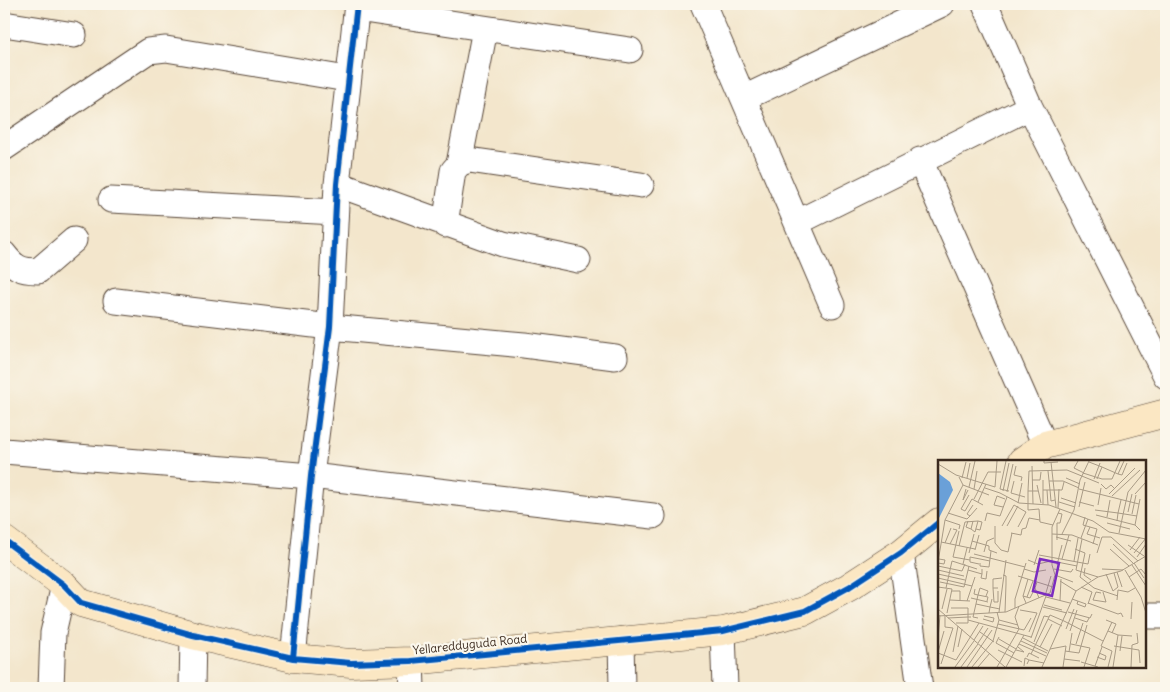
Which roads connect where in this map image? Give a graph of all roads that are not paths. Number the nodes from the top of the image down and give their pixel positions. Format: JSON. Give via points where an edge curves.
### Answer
{"nodes":[{"id":1,"x":703,"y":4,"type":"edge"},
{"id":2,"x":942,"y":4,"type":"edge"},
{"id":3,"x":985,"y":4,"type":"edge"},
{"id":4,"x":357,"y":6,"type":"edge"},
{"id":5,"x":4,"y":24,"type":"edge"},
{"id":6,"x":485,"y":29,"type":"junction"},
{"id":7,"x":74,"y":35,"type":"dead end"},
{"id":8,"x":630,"y":50,"type":"dead end"},
{"id":9,"x":347,"y":79,"type":"junction"},
{"id":10,"x":744,"y":98,"type":"junction"},
{"id":11,"x":1030,"y":107,"type":"junction"},
{"id":12,"x":4,"y":148,"type":"edge"},
{"id":13,"x":920,"y":160,"type":"junction"},
{"id":14,"x":459,"y":164,"type":"junction"},
{"id":15,"x":337,"y":184,"type":"junction"},
{"id":16,"x":641,"y":185,"type":"dead end"},
{"id":17,"x":111,"y":200,"type":"dead end"},
{"id":18,"x":336,"y":212,"type":"junction"},
{"id":19,"x":798,"y":222,"type":"junction"},
{"id":20,"x":445,"y":225,"type":"junction"},
{"id":21,"x":74,"y":240,"type":"dead end"},
{"id":22,"x":4,"y":254,"type":"edge"},
{"id":23,"x":578,"y":260,"type":"dead end"},
{"id":24,"x":116,"y":302,"type":"dead end"},
{"id":25,"x":832,"y":305,"type":"dead end"},
{"id":26,"x":330,"y":327,"type":"junction"},
{"id":27,"x":615,"y":356,"type":"dead end"},
{"id":28,"x":1166,"y":376,"type":"edge"},
{"id":29,"x":1166,"y":413,"type":"edge"},
{"id":30,"x":1045,"y":445,"type":"junction"},
{"id":31,"x":4,"y":451,"type":"edge"},
{"id":32,"x":1023,"y":460,"type":"edge"},
{"id":33,"x":311,"y":476,"type":"junction"},
{"id":34,"x":653,"y":516,"type":"dead end"},
{"id":35,"x":938,"y":523,"type":"edge"},
{"id":36,"x":4,"y":540,"type":"edge"},
{"id":37,"x":893,"y":558,"type":"junction"},
{"id":38,"x":64,"y":585,"type":"junction"},
{"id":39,"x":1145,"y":616,"type":"edge"},
{"id":40,"x":1166,"y":616,"type":"edge"},
{"id":41,"x":723,"y":630,"type":"junction"},
{"id":42,"x":193,"y":635,"type":"junction"},
{"id":43,"x":621,"y":640,"type":"junction"},
{"id":44,"x":293,"y":658,"type":"junction"},
{"id":45,"x":411,"y":661,"type":"junction"},
{"id":46,"x":51,"y":688,"type":"edge"},
{"id":47,"x":192,"y":688,"type":"edge"},
{"id":48,"x":412,"y":688,"type":"edge"},
{"id":49,"x":622,"y":688,"type":"edge"},
{"id":50,"x":725,"y":688,"type":"edge"},
{"id":51,"x":920,"y":688,"type":"edge"}],
"edges":[{"from":1,"to":10,"type":"street"},
{"from":2,"to":10,"type":"street"},
{"from":3,"to":11,"type":"street"},
{"from":4,"to":6,"type":"street"},
{"from":4,"to":9,"type":"street"},
{"from":5,"to":7,"type":"street"},
{"from":6,"to":8,"type":"street"},
{"from":6,"to":14,"type":"street"},
{"from":9,"to":12,"type":"street","via":[[166,49],[148,51]]},
{"from":9,"to":15,"type":"street"},
{"from":10,"to":19,"type":"street"},
{"from":11,"to":13,"type":"street"},
{"from":11,"to":28,"type":"street"},
{"from":13,"to":19,"type":"street"},
{"from":13,"to":30,"type":"street"},
{"from":14,"to":16,"type":"street","via":[[469,160]]},
{"from":14,"to":20,"type":"street","via":[[453,171]]},
{"from":15,"to":18,"type":"street"},
{"from":15,"to":20,"type":"street"},
{"from":17,"to":18,"type":"street"},
{"from":18,"to":26,"type":"street"},
{"from":19,"to":25,"type":"street"},
{"from":20,"to":23,"type":"street","via":[[503,244]]},
{"from":21,"to":22,"type":"street","via":[[38,271],[24,272],[13,266]]},
{"from":24,"to":26,"type":"street"},
{"from":26,"to":27,"type":"street"},
{"from":26,"to":33,"type":"street"},
{"from":29,"to":30,"type":"street"},
{"from":30,"to":32,"type":"street"},
{"from":31,"to":33,"type":"street"},
{"from":33,"to":34,"type":"street"},
{"from":33,"to":44,"type":"street"},
{"from":35,"to":37,"type":"street","name":"Yellareddyguda Road"},
{"from":36,"to":38,"type":"street","name":"Yellareddyguda Road"},
{"from":37,"to":41,"type":"street","name":"Yellareddyguda Road","via":[[805,611]]},
{"from":37,"to":51,"type":"street"},
{"from":38,"to":42,"type":"street","name":"Yellareddyguda Road","via":[[80,603]]},
{"from":38,"to":46,"type":"street","via":[[53,633]]},
{"from":39,"to":40,"type":"street"},
{"from":41,"to":43,"type":"street","name":"Yellareddyguda Road"},
{"from":41,"to":50,"type":"street"},
{"from":42,"to":44,"type":"street","name":"Yellareddyguda Road"},
{"from":42,"to":47,"type":"street"},
{"from":43,"to":45,"type":"street","name":"Yellareddyguda Road"},
{"from":43,"to":49,"type":"street"},
{"from":44,"to":45,"type":"street","name":"Yellareddyguda Road","via":[[351,663]]},
{"from":45,"to":48,"type":"street"}]}
